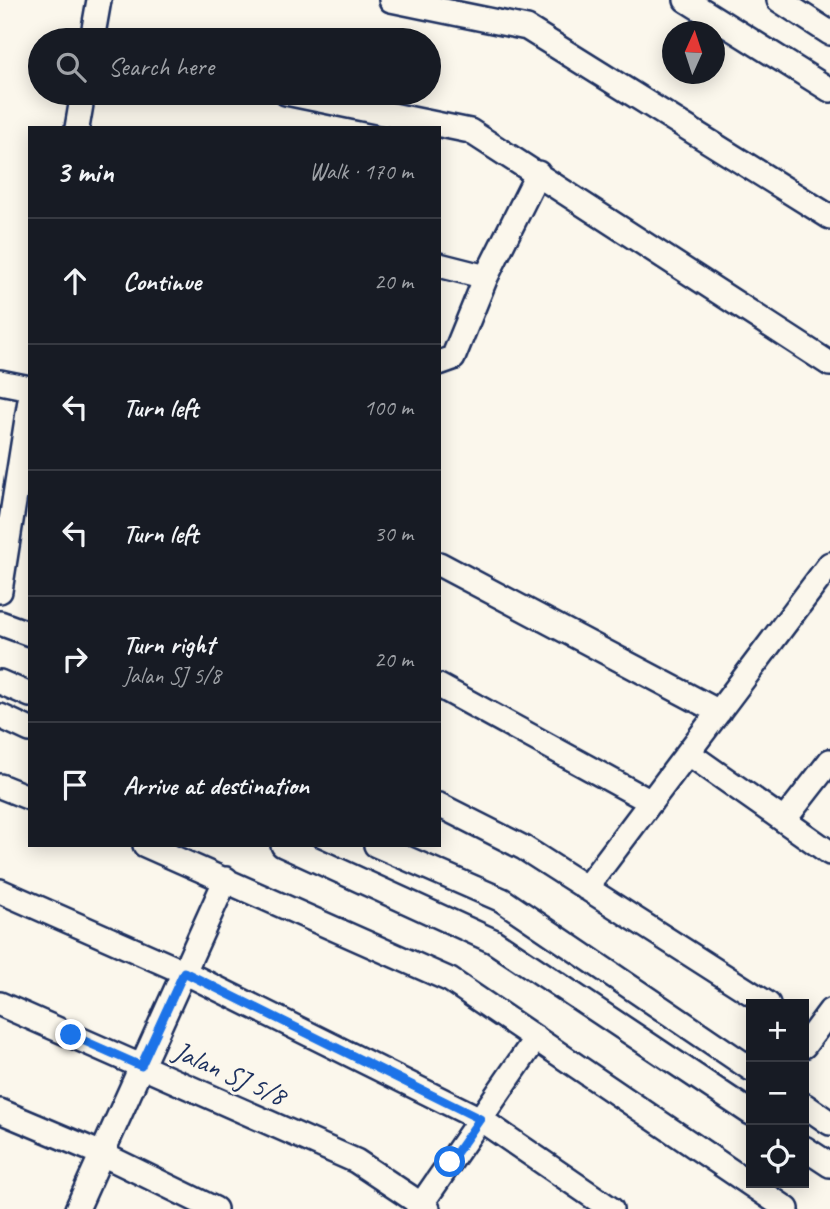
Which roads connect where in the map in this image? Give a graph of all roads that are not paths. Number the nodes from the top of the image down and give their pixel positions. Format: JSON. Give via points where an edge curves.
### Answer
{"nodes":[{"id":1,"x":99,"y":0,"type":"edge"},
{"id":2,"x":391,"y":0,"type":"edge"},
{"id":3,"x":686,"y":0,"type":"edge"},
{"id":4,"x":779,"y":0,"type":"edge"},
{"id":5,"x":94,"y":28,"type":"edge"},
{"id":6,"x":830,"y":33,"type":"edge"},
{"id":7,"x":830,"y":90,"type":"edge"},
{"id":8,"x":81,"y":105,"type":"edge"},
{"id":9,"x":344,"y":105,"type":"edge"},
{"id":10,"x":77,"y":126,"type":"edge"},
{"id":11,"x":538,"y":173,"type":"junction"},
{"id":12,"x":830,"y":217,"type":"edge"},
{"id":13,"x":441,"y":266,"type":"edge"},
{"id":14,"x":486,"y":277,"type":"junction"},
{"id":15,"x":441,"y":362,"type":"edge"},
{"id":16,"x":830,"y":364,"type":"edge"},
{"id":17,"x":0,"y":382,"type":"edge"},
{"id":18,"x":28,"y":388,"type":"edge"},
{"id":19,"x":28,"y":414,"type":"edge"},
{"id":20,"x":14,"y":513,"type":"edge"},
{"id":21,"x":830,"y":564,"type":"edge"},
{"id":22,"x":441,"y":565,"type":"edge"},
{"id":23,"x":0,"y":591,"type":"edge"},
{"id":24,"x":0,"y":623,"type":"edge"},
{"id":25,"x":28,"y":633,"type":"edge"},
{"id":26,"x":0,"y":682,"type":"edge"},
{"id":27,"x":441,"y":686,"type":"edge"},
{"id":28,"x":28,"y":694,"type":"edge"},
{"id":29,"x":719,"y":712,"type":"junction"},
{"id":30,"x":0,"y":716,"type":"edge"},
{"id":31,"x":28,"y":729,"type":"edge"},
{"id":32,"x":688,"y":753,"type":"junction"},
{"id":33,"x":830,"y":761,"type":"edge"},
{"id":34,"x":0,"y":786,"type":"edge"},
{"id":35,"x":28,"y":797,"type":"edge"},
{"id":36,"x":651,"y":802,"type":"junction"},
{"id":37,"x":441,"y":806,"type":"edge"},
{"id":38,"x":785,"y":819,"type":"junction"},
{"id":39,"x":150,"y":847,"type":"edge"},
{"id":40,"x":287,"y":847,"type":"edge"},
{"id":41,"x":381,"y":847,"type":"edge"},
{"id":42,"x":830,"y":853,"type":"edge"},
{"id":43,"x":226,"y":879,"type":"junction"},
{"id":44,"x":586,"y":888,"type":"junction"},
{"id":45,"x":0,"y":891,"type":"edge"},
{"id":46,"x":184,"y":972,"type":"junction"},
{"id":47,"x":760,"y":999,"type":"edge"},
{"id":48,"x":0,"y":1004,"type":"edge"},
{"id":49,"x":830,"y":1012,"type":"edge"},
{"id":50,"x":809,"y":1034,"type":"edge"},
{"id":51,"x":536,"y":1038,"type":"junction"},
{"id":52,"x":141,"y":1066,"type":"junction"},
{"id":53,"x":746,"y":1066,"type":"edge"},
{"id":54,"x":809,"y":1108,"type":"edge"},
{"id":55,"x":746,"y":1110,"type":"edge"},
{"id":56,"x":0,"y":1111,"type":"edge"},
{"id":57,"x":480,"y":1119,"type":"junction"},
{"id":58,"x":830,"y":1123,"type":"edge"},
{"id":59,"x":809,"y":1151,"type":"edge"},
{"id":60,"x":102,"y":1154,"type":"junction"},
{"id":61,"x":830,"y":1166,"type":"edge"},
{"id":62,"x":771,"y":1205,"type":"edge"},
{"id":63,"x":422,"y":1208,"type":"edge"},
{"id":64,"x":77,"y":1209,"type":"edge"},
{"id":65,"x":215,"y":1209,"type":"edge"},
{"id":66,"x":611,"y":1209,"type":"edge"}],
"edges":[{"from":1,"to":5,"type":"street"},
{"from":2,"to":12,"type":"street","via":[[527,28]]},
{"from":3,"to":7,"type":"street"},
{"from":4,"to":6,"type":"street"},
{"from":8,"to":10,"type":"street"},
{"from":9,"to":11,"type":"street","via":[[470,131]]},
{"from":11,"to":14,"type":"street"},
{"from":11,"to":16,"type":"street"},
{"from":13,"to":14,"type":"street"},
{"from":14,"to":15,"type":"street","via":[[453,358]]},
{"from":17,"to":18,"type":"street"},
{"from":19,"to":20,"type":"street"},
{"from":20,"to":23,"type":"street"},
{"from":21,"to":29,"type":"street"},
{"from":22,"to":29,"type":"street"},
{"from":24,"to":25,"type":"street"},
{"from":26,"to":28,"type":"street"},
{"from":27,"to":36,"type":"street"},
{"from":29,"to":32,"type":"street"},
{"from":30,"to":31,"type":"street"},
{"from":32,"to":36,"type":"street"},
{"from":32,"to":38,"type":"street"},
{"from":33,"to":38,"type":"street"},
{"from":34,"to":35,"type":"street"},
{"from":36,"to":44,"type":"street"},
{"from":37,"to":44,"type":"street","via":[[524,848]]},
{"from":38,"to":42,"type":"street"},
{"from":39,"to":43,"type":"street"},
{"from":40,"to":55,"type":"street","via":[[492,941]]},
{"from":41,"to":53,"type":"street","via":[[502,900]]},
{"from":43,"to":46,"type":"street"},
{"from":43,"to":51,"type":"street","via":[[450,980]]},
{"from":44,"to":47,"type":"street"},
{"from":45,"to":46,"type":"street"},
{"from":46,"to":52,"type":"street"},
{"from":46,"to":57,"type":"street"},
{"from":48,"to":52,"type":"street","name":"Jalan SJ 5/8"},
{"from":49,"to":50,"type":"street"},
{"from":51,"to":57,"type":"street"},
{"from":51,"to":62,"type":"street"},
{"from":52,"to":60,"type":"street"},
{"from":52,"to":63,"type":"street","name":"Jalan SJ 5/8","via":[[356,1161]]},
{"from":54,"to":58,"type":"street"},
{"from":56,"to":60,"type":"street"},
{"from":57,"to":63,"type":"street"},
{"from":57,"to":66,"type":"street"},
{"from":59,"to":61,"type":"street"},
{"from":60,"to":64,"type":"street"},
{"from":60,"to":65,"type":"street"}]}
